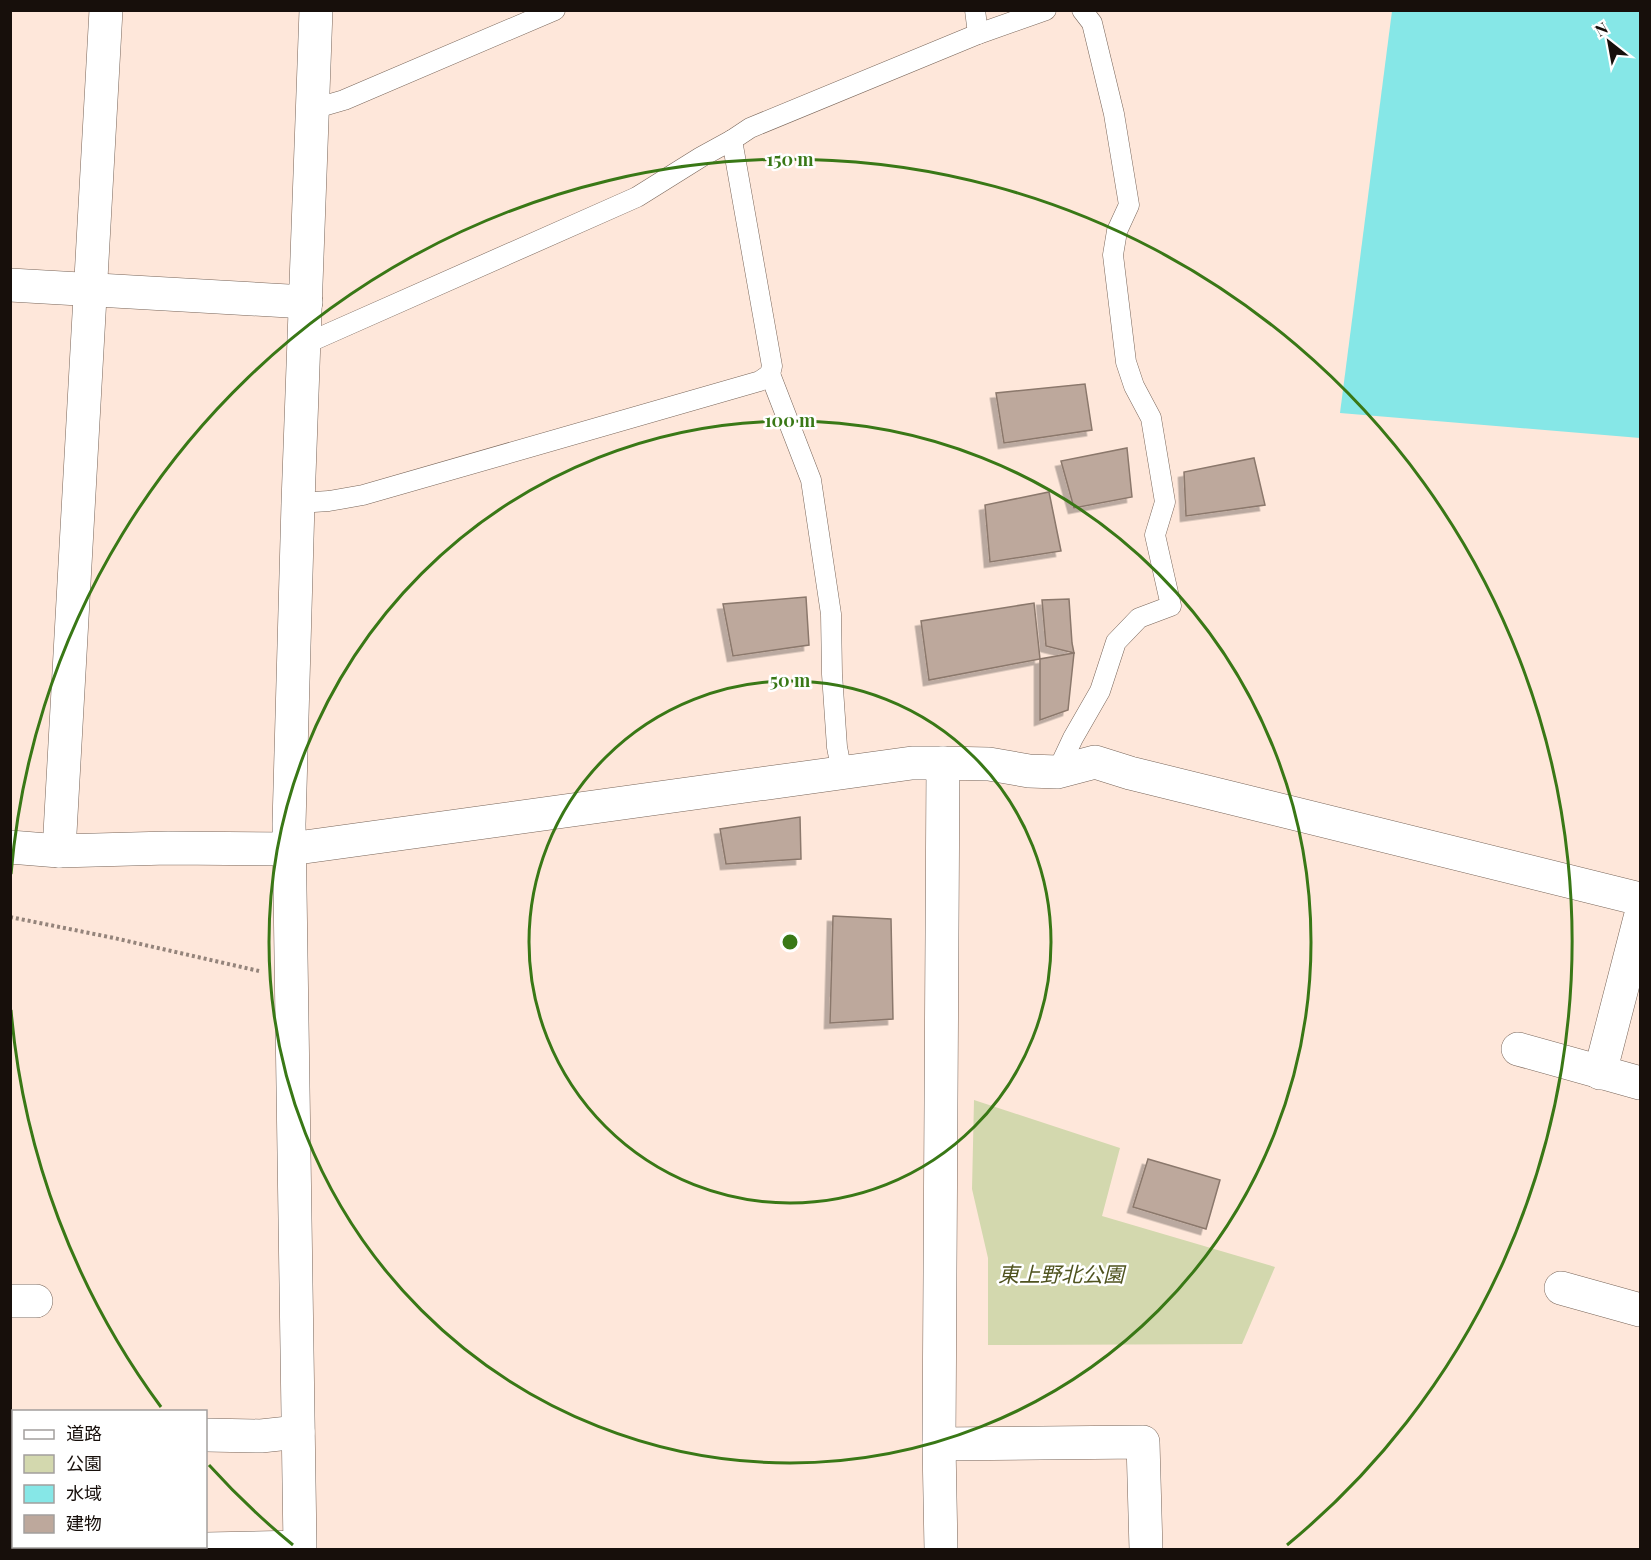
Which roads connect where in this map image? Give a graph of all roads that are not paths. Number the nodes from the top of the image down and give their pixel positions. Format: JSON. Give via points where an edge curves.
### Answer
{"nodes":[{"id":1,"x":106,"y":10,"type":"edge"},
{"id":2,"x":316,"y":10,"type":"edge"},
{"id":3,"x":555,"y":10,"type":"edge"},
{"id":4,"x":975,"y":10,"type":"edge"},
{"id":5,"x":1046,"y":10,"type":"edge"},
{"id":6,"x":1082,"y":10,"type":"edge"},
{"id":7,"x":978,"y":34,"type":"junction"},
{"id":8,"x":313,"y":109,"type":"junction"},
{"id":9,"x":732,"y":140,"type":"junction"},
{"id":10,"x":10,"y":285,"type":"edge"},
{"id":11,"x":91,"y":290,"type":"junction"},
{"id":12,"x":306,"y":302,"type":"junction"},
{"id":13,"x":305,"y":344,"type":"junction"},
{"id":14,"x":770,"y":374,"type":"junction"},
{"id":15,"x":298,"y":503,"type":"junction"},
{"id":16,"x":944,"y":763,"type":"junction"},
{"id":17,"x":1058,"y":772,"type":"junction"},
{"id":18,"x":842,"y":773,"type":"junction"},
{"id":19,"x":10,"y":848,"type":"edge"},
{"id":20,"x":290,"y":849,"type":"junction"},
{"id":21,"x":59,"y":851,"type":"junction"},
{"id":22,"x":1641,"y":899,"type":"edge"},
{"id":23,"x":1641,"y":918,"type":"edge"},
{"id":24,"x":1518,"y":1049,"type":"dead end"},
{"id":25,"x":1600,"y":1073,"type":"junction"},
{"id":26,"x":1641,"y":1083,"type":"edge"},
{"id":27,"x":1561,"y":1288,"type":"dead end"},
{"id":28,"x":1641,"y":1310,"type":"edge"},
{"id":29,"x":298,"y":1432,"type":"junction"},
{"id":30,"x":207,"y":1435,"type":"edge"},
{"id":31,"x":939,"y":1444,"type":"junction"},
{"id":32,"x":301,"y":1548,"type":"edge"},
{"id":33,"x":155,"y":1550,"type":"edge"},
{"id":34,"x":940,"y":1550,"type":"edge"},
{"id":35,"x":1146,"y":1550,"type":"edge"}],
"edges":[{"from":1,"to":11,"type":"street"},
{"from":2,"to":8,"type":"street"},
{"from":3,"to":8,"type":"lane","via":[[344,100]]},
{"from":4,"to":7,"type":"lane"},
{"from":5,"to":7,"type":"lane"},
{"from":6,"to":17,"type":"lane","via":[[1092,22],[1129,205],[1117,231],[1113,255],[1126,362],[1151,418],[1165,502],[1155,535],[1171,606],[1138,618],[1116,642],[1100,691]]},
{"from":7,"to":9,"type":"lane","via":[[750,128]]},
{"from":8,"to":12,"type":"street"},
{"from":9,"to":13,"type":"lane","via":[[637,197]]},
{"from":9,"to":14,"type":"lane","via":[[772,366]]},
{"from":10,"to":11,"type":"street"},
{"from":11,"to":12,"type":"street"},
{"from":11,"to":21,"type":"street"},
{"from":12,"to":13,"type":"street"},
{"from":13,"to":15,"type":"street"},
{"from":14,"to":15,"type":"lane","via":[[760,381],[363,495]]},
{"from":14,"to":18,"type":"lane","via":[[811,480],[831,614],[837,747]]},
{"from":15,"to":20,"type":"street"},
{"from":16,"to":17,"type":"street"},
{"from":16,"to":18,"type":"street","via":[[912,763]]},
{"from":16,"to":31,"type":"street"},
{"from":17,"to":22,"type":"street","via":[[1095,762]]},
{"from":18,"to":20,"type":"street"},
{"from":19,"to":21,"type":"street"},
{"from":20,"to":21,"type":"street"},
{"from":20,"to":29,"type":"street"},
{"from":23,"to":25,"type":"street"},
{"from":24,"to":25,"type":"street"},
{"from":25,"to":26,"type":"street"},
{"from":27,"to":28,"type":"street"},
{"from":29,"to":30,"type":"street"},
{"from":29,"to":32,"type":"street"},
{"from":31,"to":34,"type":"street"},
{"from":31,"to":35,"type":"street","via":[[1143,1442]]},
{"from":32,"to":33,"type":"street"}]}
